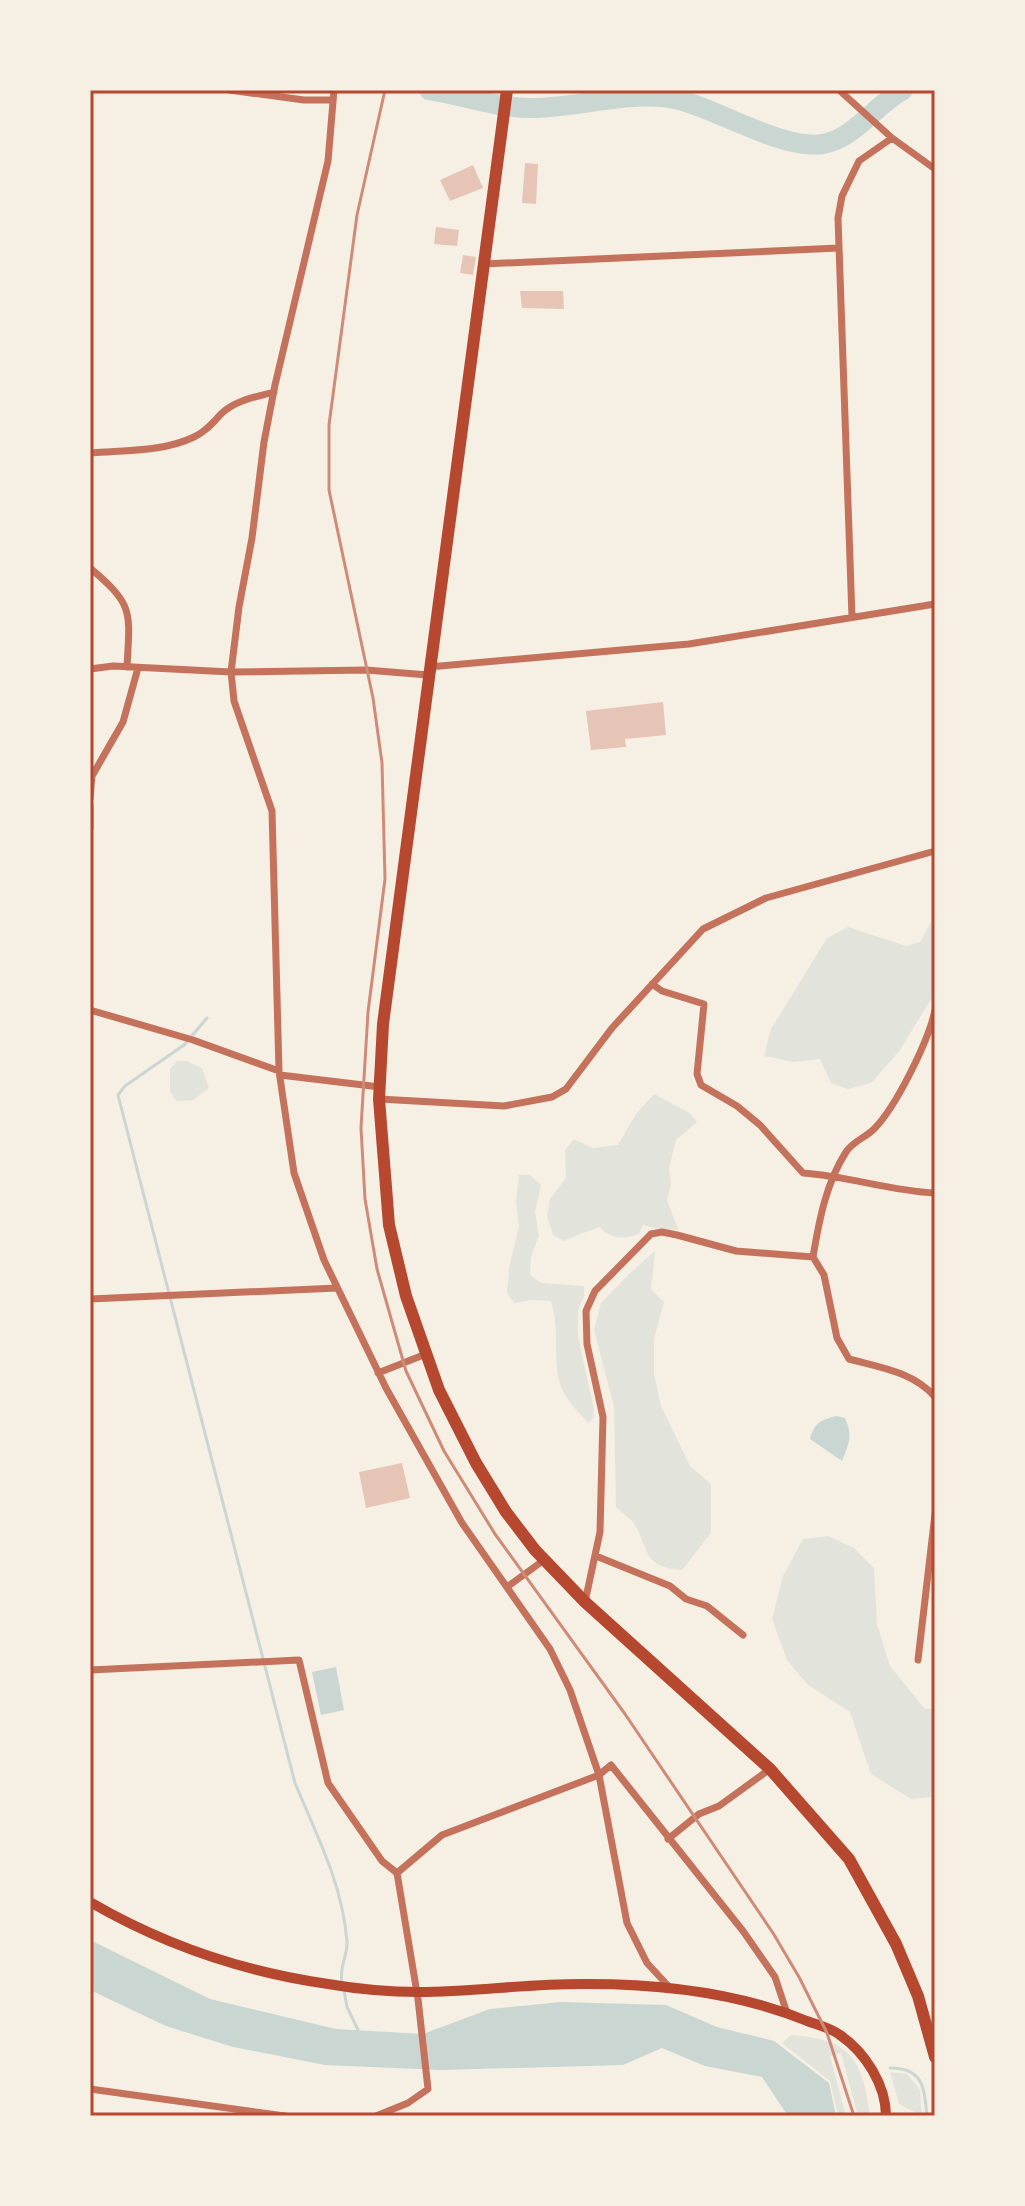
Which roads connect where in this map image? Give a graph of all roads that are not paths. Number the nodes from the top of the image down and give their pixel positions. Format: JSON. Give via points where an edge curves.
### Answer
{"nodes":[{"id":1,"x":229,"y":90,"type":"edge"},
{"id":2,"x":334,"y":90,"type":"edge"},
{"id":3,"x":507,"y":90,"type":"edge"},
{"id":4,"x":839,"y":90,"type":"edge"},
{"id":5,"x":333,"y":100,"type":"junction"},
{"id":6,"x":891,"y":137,"type":"junction"},
{"id":7,"x":935,"y":169,"type":"edge"},
{"id":8,"x":839,"y":248,"type":"junction"},
{"id":9,"x":484,"y":264,"type":"junction"},
{"id":10,"x":274,"y":392,"type":"junction"},
{"id":11,"x":90,"y":453,"type":"edge"},
{"id":12,"x":90,"y":568,"type":"edge"},
{"id":13,"x":935,"y":604,"type":"edge"},
{"id":14,"x":852,"y":617,"type":"junction"},
{"id":15,"x":127,"y":667,"type":"junction"},
{"id":16,"x":138,"y":668,"type":"junction"},
{"id":17,"x":90,"y":669,"type":"edge"},
{"id":18,"x":429,"y":671,"type":"junction"},
{"id":19,"x":231,"y":672,"type":"junction"},
{"id":20,"x":90,"y":798,"type":"edge"},
{"id":21,"x":90,"y":807,"type":"edge"},
{"id":22,"x":90,"y":828,"type":"edge"},
{"id":23,"x":935,"y":851,"type":"edge"},
{"id":24,"x":652,"y":984,"type":"junction"},
{"id":25,"x":90,"y":1010,"type":"edge"},
{"id":26,"x":935,"y":1010,"type":"edge"},
{"id":27,"x":279,"y":1073,"type":"junction"},
{"id":28,"x":380,"y":1093,"type":"junction"},
{"id":29,"x":835,"y":1175,"type":"junction"},
{"id":30,"x":935,"y":1193,"type":"edge"},
{"id":31,"x":813,"y":1257,"type":"junction"},
{"id":32,"x":337,"y":1288,"type":"junction"},
{"id":33,"x":90,"y":1299,"type":"edge"},
{"id":34,"x":426,"y":1354,"type":"junction"},
{"id":35,"x":378,"y":1373,"type":"junction"},
{"id":36,"x":935,"y":1397,"type":"edge"},
{"id":37,"x":935,"y":1514,"type":"edge"},
{"id":38,"x":596,"y":1556,"type":"junction"},
{"id":39,"x":544,"y":1560,"type":"junction"},
{"id":40,"x":507,"y":1587,"type":"junction"},
{"id":41,"x":585,"y":1602,"type":"junction"},
{"id":42,"x":743,"y":1635,"type":"dead end"},
{"id":43,"x":918,"y":1660,"type":"dead end"},
{"id":44,"x":90,"y":1670,"type":"edge"},
{"id":45,"x":770,"y":1769,"type":"junction"},
{"id":46,"x":599,"y":1775,"type":"junction"},
{"id":47,"x":668,"y":1839,"type":"junction"},
{"id":48,"x":397,"y":1873,"type":"junction"},
{"id":49,"x":90,"y":1902,"type":"edge"},
{"id":50,"x":671,"y":1989,"type":"junction"},
{"id":51,"x":416,"y":1992,"type":"junction"},
{"id":52,"x":787,"y":2013,"type":"junction"},
{"id":53,"x":935,"y":2057,"type":"edge"},
{"id":54,"x":90,"y":2089,"type":"edge"},
{"id":55,"x":285,"y":2116,"type":"edge"},
{"id":56,"x":376,"y":2116,"type":"edge"},
{"id":57,"x":886,"y":2116,"type":"edge"}],
"edges":[{"from":1,"to":5,"type":"street"},
{"from":2,"to":5,"type":"street"},
{"from":3,"to":9,"type":"highway"},
{"from":4,"to":6,"type":"street"},
{"from":5,"to":10,"type":"street","via":[[328,161]]},
{"from":6,"to":7,"type":"street"},
{"from":6,"to":8,"type":"street","via":[[859,161],[842,196]]},
{"from":8,"to":9,"type":"street"},
{"from":8,"to":14,"type":"street"},
{"from":9,"to":18,"type":"highway"},
{"from":10,"to":11,"type":"street","via":[[239,401],[192,438],[157,448]]},
{"from":10,"to":19,"type":"street"},
{"from":12,"to":15,"type":"street","via":[[117,590],[127,607]]},
{"from":13,"to":14,"type":"street"},
{"from":14,"to":18,"type":"street","via":[[689,644]]},
{"from":15,"to":16,"type":"street"},
{"from":15,"to":17,"type":"street"},
{"from":16,"to":19,"type":"street"},
{"from":16,"to":20,"type":"street","via":[[123,722],[92,776]]},
{"from":18,"to":19,"type":"street"},
{"from":18,"to":28,"type":"highway","via":[[383,1024]]},
{"from":19,"to":27,"type":"street","via":[[234,701],[272,811]]},
{"from":21,"to":22,"type":"street"},
{"from":23,"to":24,"type":"street","via":[[744,907],[703,929]]},
{"from":24,"to":28,"type":"street","via":[[566,1089],[552,1097],[504,1106]]},
{"from":24,"to":29,"type":"street","via":[[704,1004],[697,1074],[701,1085],[760,1125],[803,1173]]},
{"from":25,"to":27,"type":"street","via":[[193,1040]]},
{"from":26,"to":29,"type":"street","via":[[899,1096],[874,1129],[846,1151]]},
{"from":27,"to":28,"type":"street"},
{"from":27,"to":32,"type":"street","via":[[294,1173]]},
{"from":28,"to":34,"type":"highway","via":[[389,1225]]},
{"from":29,"to":30,"type":"street"},
{"from":29,"to":31,"type":"street","via":[[821,1211]]},
{"from":31,"to":36,"type":"street","via":[[824,1275],[837,1338],[849,1359],[915,1380]]},
{"from":31,"to":38,"type":"street","via":[[736,1251],[662,1232],[651,1234],[595,1291],[586,1322],[603,1417]]},
{"from":32,"to":33,"type":"street"},
{"from":32,"to":35,"type":"street"},
{"from":34,"to":35,"type":"street"},
{"from":34,"to":39,"type":"highway","via":[[476,1463]]},
{"from":35,"to":40,"type":"street","via":[[462,1523]]},
{"from":37,"to":43,"type":"street"},
{"from":38,"to":41,"type":"street"},
{"from":38,"to":42,"type":"street","via":[[670,1586],[707,1606]]},
{"from":39,"to":40,"type":"street"},
{"from":39,"to":41,"type":"highway"},
{"from":40,"to":46,"type":"street","via":[[550,1649]]},
{"from":41,"to":45,"type":"highway"},
{"from":44,"to":48,"type":"street","via":[[299,1660],[328,1783],[382,1861]]},
{"from":45,"to":47,"type":"street"},
{"from":45,"to":53,"type":"highway","via":[[849,1859],[877,1906],[918,1996]]},
{"from":46,"to":47,"type":"street","via":[[611,1765]]},
{"from":46,"to":48,"type":"street","via":[[442,1835]]},
{"from":46,"to":50,"type":"street","via":[[627,1923],[647,1963]]},
{"from":47,"to":52,"type":"street","via":[[775,1977]]},
{"from":48,"to":51,"type":"street"},
{"from":49,"to":51,"type":"main road","via":[[165,1941],[253,1970]]},
{"from":50,"to":51,"type":"main road","via":[[588,1984]]},
{"from":50,"to":52,"type":"main road"},
{"from":51,"to":56,"type":"street","via":[[428,2089]]},
{"from":52,"to":57,"type":"main road","via":[[838,2033],[861,2052],[875,2075]]},
{"from":54,"to":55,"type":"street"}]}
